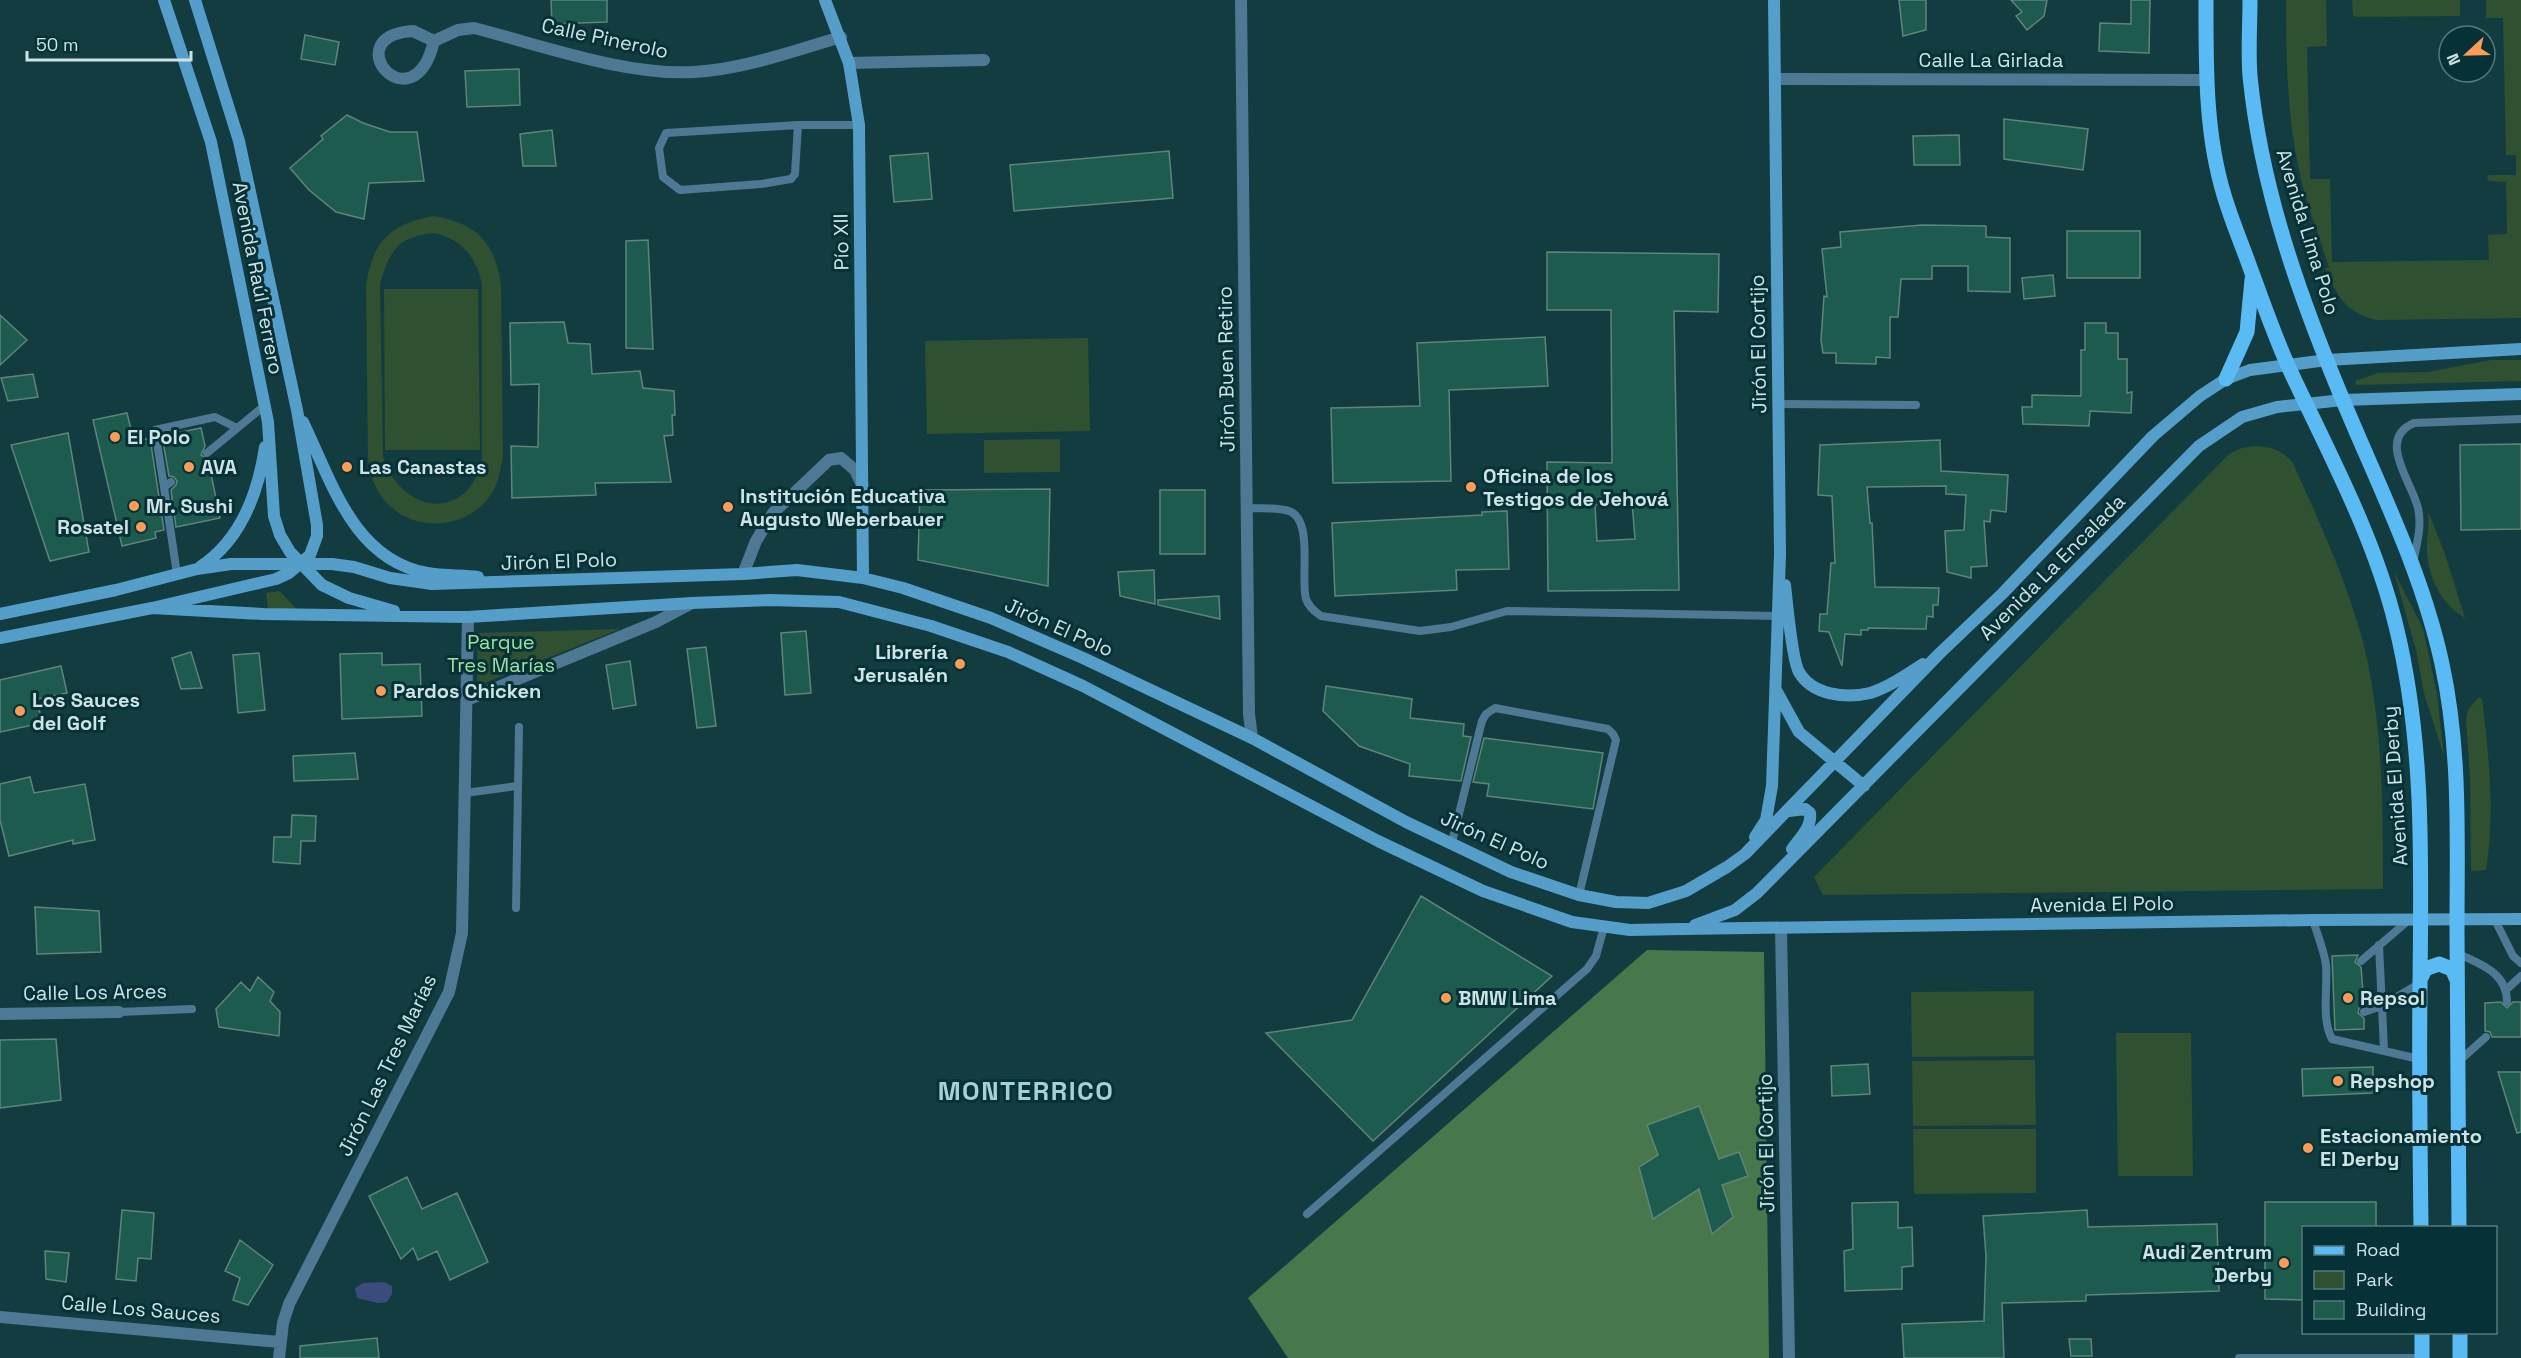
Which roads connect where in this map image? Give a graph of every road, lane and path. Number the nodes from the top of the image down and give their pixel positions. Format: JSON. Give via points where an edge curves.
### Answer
{"nodes":[{"id":1,"x":164,"y":0,"type":"edge"},
{"id":2,"x":195,"y":0,"type":"edge"},
{"id":3,"x":825,"y":0,"type":"edge"},
{"id":4,"x":1241,"y":0,"type":"edge"},
{"id":5,"x":1774,"y":0,"type":"edge"},
{"id":6,"x":2206,"y":0,"type":"edge"},
{"id":7,"x":2250,"y":0,"type":"edge"},
{"id":8,"x":841,"y":37,"type":"junction"},
{"id":9,"x":434,"y":41,"type":"junction"},
{"id":10,"x":984,"y":60,"type":"dead end"},
{"id":11,"x":849,"y":63,"type":"junction"},
{"id":12,"x":1775,"y":79,"type":"junction"},
{"id":13,"x":2206,"y":80,"type":"junction"},
{"id":14,"x":798,"y":125,"type":"junction"},
{"id":15,"x":859,"y":125,"type":"junction"},
{"id":16,"x":2253,"y":274,"type":"junction"},
{"id":17,"x":2521,"y":350,"type":"edge"},
{"id":18,"x":2327,"y":360,"type":"junction"},
{"id":19,"x":2288,"y":364,"type":"junction"},
{"id":20,"x":2226,"y":379,"type":"junction"},
{"id":21,"x":2521,"y":394,"type":"edge"},
{"id":22,"x":2343,"y":400,"type":"junction"},
{"id":23,"x":1779,"y":404,"type":"junction"},
{"id":24,"x":2306,"y":404,"type":"junction"},
{"id":25,"x":1916,"y":405,"type":"dead end"},
{"id":26,"x":264,"y":406,"type":"junction"},
{"id":27,"x":297,"y":410,"type":"junction"},
{"id":28,"x":2521,"y":418,"type":"edge"},
{"id":29,"x":268,"y":422,"type":"junction"},
{"id":30,"x":237,"y":428,"type":"junction"},
{"id":31,"x":207,"y":453,"type":"dead end"},
{"id":32,"x":863,"y":488,"type":"junction"},
{"id":33,"x":1247,"y":508,"type":"junction"},
{"id":34,"x":1780,"y":554,"type":"junction"},
{"id":35,"x":301,"y":563,"type":"junction"},
{"id":36,"x":2412,"y":566,"type":"junction"},
{"id":37,"x":197,"y":569,"type":"junction"},
{"id":38,"x":177,"y":574,"type":"junction"},
{"id":39,"x":743,"y":574,"type":"junction"},
{"id":40,"x":863,"y":578,"type":"junction"},
{"id":41,"x":536,"y":581,"type":"junction"},
{"id":42,"x":692,"y":603,"type":"junction"},
{"id":43,"x":152,"y":608,"type":"junction"},
{"id":44,"x":0,"y":614,"type":"edge"},
{"id":45,"x":1778,"y":615,"type":"junction"},
{"id":46,"x":410,"y":616,"type":"junction"},
{"id":47,"x":468,"y":617,"type":"junction"},
{"id":48,"x":0,"y":638,"type":"edge"},
{"id":49,"x":1939,"y":654,"type":"junction"},
{"id":50,"x":1775,"y":688,"type":"junction"},
{"id":51,"x":467,"y":700,"type":"junction"},
{"id":52,"x":519,"y":727,"type":"dead end"},
{"id":53,"x":1252,"y":738,"type":"junction"},
{"id":54,"x":1835,"y":763,"type":"junction"},
{"id":55,"x":518,"y":786,"type":"junction"},
{"id":56,"x":1864,"y":786,"type":"junction"},
{"id":57,"x":465,"y":793,"type":"junction"},
{"id":58,"x":1788,"y":812,"type":"junction"},
{"id":59,"x":1452,"y":843,"type":"junction"},
{"id":60,"x":1745,"y":854,"type":"junction"},
{"id":61,"x":1766,"y":883,"type":"junction"},
{"id":62,"x":1579,"y":895,"type":"junction"},
{"id":63,"x":516,"y":908,"type":"dead end"},
{"id":64,"x":2457,"y":919,"type":"junction"},
{"id":65,"x":2521,"y":919,"type":"edge"},
{"id":66,"x":2313,"y":920,"type":"junction"},
{"id":67,"x":2415,"y":920,"type":"junction"},
{"id":68,"x":2496,"y":920,"type":"junction"},
{"id":69,"x":1604,"y":927,"type":"junction"},
{"id":70,"x":1781,"y":928,"type":"junction"},
{"id":71,"x":1683,"y":929,"type":"junction"},
{"id":72,"x":2379,"y":945,"type":"junction"},
{"id":73,"x":2457,"y":953,"type":"junction"},
{"id":74,"x":2361,"y":961,"type":"dead end"},
{"id":75,"x":2521,"y":963,"type":"edge"},
{"id":76,"x":2521,"y":976,"type":"edge"},
{"id":77,"x":2420,"y":983,"type":"junction"},
{"id":78,"x":2458,"y":983,"type":"junction"},
{"id":79,"x":2507,"y":989,"type":"junction"},
{"id":80,"x":2507,"y":1002,"type":"dead end"},
{"id":81,"x":2382,"y":1006,"type":"junction"},
{"id":82,"x":192,"y":1009,"type":"dead end"},
{"id":83,"x":119,"y":1012,"type":"joint"},
{"id":84,"x":2364,"y":1012,"type":"dead end"},
{"id":85,"x":0,"y":1014,"type":"edge"},
{"id":86,"x":2486,"y":1037,"type":"dead end"},
{"id":87,"x":2384,"y":1049,"type":"junction"},
{"id":88,"x":2419,"y":1059,"type":"junction"},
{"id":89,"x":2458,"y":1062,"type":"junction"},
{"id":90,"x":1307,"y":1214,"type":"dead end"},
{"id":91,"x":2421,"y":1226,"type":"edge"},
{"id":92,"x":2460,"y":1226,"type":"edge"},
{"id":93,"x":0,"y":1317,"type":"edge"},
{"id":94,"x":2422,"y":1334,"type":"edge"},
{"id":95,"x":2460,"y":1334,"type":"edge"},
{"id":96,"x":279,"y":1342,"type":"junction"},
{"id":97,"x":279,"y":1358,"type":"edge"},
{"id":98,"x":1789,"y":1358,"type":"edge"},
{"id":99,"x":2239,"y":1358,"type":"edge"},
{"id":100,"x":2416,"y":1358,"type":"edge"},
{"id":101,"x":2422,"y":1358,"type":"edge"},
{"id":102,"x":2460,"y":1358,"type":"edge"}],
"edges":[{"from":1,"to":26,"type":"main road","name":"Avenida Raúl Ferrero","via":[[211,142]]},
{"from":2,"to":27,"type":"main road","name":"Avenida Raúl Ferrero","via":[[239,141]]},
{"from":3,"to":8,"type":"main road","name":"Pío XII"},
{"from":4,"to":33,"type":"street","name":"Jirón Buen Retiro"},
{"from":5,"to":12,"type":"main road","name":"Jirón El Cortijo"},
{"from":6,"to":13,"type":"main road"},
{"from":7,"to":18,"type":"main road","name":"Avenida Lima Polo","via":[[2250,72],[2260,147],[2277,217]]},
{"from":8,"to":9,"type":"street","name":"Calle Pinerolo","via":[[743,65],[678,72],[616,65],[474,28],[458,30]]},
{"from":8,"to":11,"type":"main road","name":"Pío XII"},
{"from":9,"to":9,"type":"street","via":[[413,31],[391,34],[379,46],[379,59],[386,73],[398,80],[409,79],[422,68]]},
{"from":10,"to":11,"type":"street"},
{"from":11,"to":15,"type":"main road","name":"Pío XII"},
{"from":12,"to":13,"type":"street","name":"Calle La Girlada"},
{"from":12,"to":23,"type":"main road","name":"Jirón El Cortijo"},
{"from":13,"to":16,"type":"main road","via":[[2217,167]]},
{"from":14,"to":14,"type":"lane","via":[[666,133],[659,148],[663,177],[680,190],[791,179],[795,174]]},
{"from":14,"to":15,"type":"lane"},
{"from":15,"to":32,"type":"main road","name":"Pío XII"},
{"from":16,"to":19,"type":"main road"},
{"from":16,"to":20,"type":"main road","via":[[2247,332]]},
{"from":17,"to":18,"type":"main road","name":"Avenida La Encalada"},
{"from":18,"to":19,"type":"main road","name":"Avenida La Encalada"},
{"from":18,"to":22,"type":"main road","name":"Avenida Lima Polo"},
{"from":19,"to":20,"type":"main road","name":"Avenida La Encalada","via":[[2250,370]]},
{"from":19,"to":24,"type":"main road","name":"Avenida El Derby"},
{"from":20,"to":49,"type":"main road","name":"Avenida La Encalada","via":[[2153,436]]},
{"from":21,"to":22,"type":"main road","name":"Avenida La Encalada"},
{"from":22,"to":24,"type":"main road","name":"Avenida La Encalada"},
{"from":22,"to":36,"type":"main road"},
{"from":23,"to":25,"type":"lane"},
{"from":23,"to":34,"type":"main road","name":"Jirón El Cortijo"},
{"from":24,"to":56,"type":"main road","name":"Avenida La Encalada","via":[[2251,414],[2199,446]]},
{"from":24,"to":67,"type":"main road","name":"Avenida El Derby","via":[[2378,567],[2407,674],[2420,789]]},
{"from":26,"to":29,"type":"main road","name":"Avenida Raúl Ferrero"},
{"from":26,"to":30,"type":"lane"},
{"from":27,"to":35,"type":"main road","name":"Avenida Raúl Ferrero","via":[[316,525],[314,545]]},
{"from":27,"to":41,"type":"main road","via":[[358,531],[391,560],[426,572]]},
{"from":28,"to":36,"type":"lane","via":[[2414,423],[2399,434],[2397,456],[2420,522]]},
{"from":29,"to":35,"type":"main road","name":"Avenida Raúl Ferrero","via":[[274,516],[283,541]]},
{"from":29,"to":37,"type":"main road","via":[[262,462],[238,530],[224,549]]},
{"from":30,"to":31,"type":"lane"},
{"from":30,"to":38,"type":"lane","via":[[215,417],[155,430],[168,484]]},
{"from":32,"to":39,"type":"street","via":[[855,470],[841,458],[829,460],[773,513]]},
{"from":32,"to":40,"type":"main road","name":"Pío XII"},
{"from":33,"to":45,"type":"lane","via":[[1289,511],[1298,518],[1303,529],[1306,599],[1321,616],[1420,631],[1451,627],[1507,611]]},
{"from":33,"to":53,"type":"street","name":"Jirón Buen Retiro"},
{"from":34,"to":45,"type":"main road","name":"Jirón El Cortijo"},
{"from":34,"to":49,"type":"main road","via":[[1797,671],[1810,687],[1834,694],[1869,693],[1895,682]]},
{"from":35,"to":37,"type":"main road","name":"Jirón El Polo","via":[[231,564]]},
{"from":35,"to":41,"type":"main road","name":"Jirón El Polo","via":[[354,567],[390,578],[432,584]]},
{"from":35,"to":43,"type":"main road","via":[[289,573],[268,581]]},
{"from":35,"to":46,"type":"main road","name":"Avenida Raúl Ferrero","via":[[322,585],[335,592]]},
{"from":36,"to":64,"type":"main road","via":[[2428,611],[2450,711],[2455,765]]},
{"from":37,"to":38,"type":"main road","name":"Jirón El Polo"},
{"from":38,"to":44,"type":"main road","name":"Jirón El Polo"},
{"from":39,"to":40,"type":"main road","name":"Jirón El Polo","via":[[813,571]]},
{"from":39,"to":41,"type":"main road","name":"Jirón El Polo"},
{"from":40,"to":53,"type":"main road","name":"Jirón El Polo","via":[[991,618]]},
{"from":42,"to":47,"type":"main road"},
{"from":42,"to":51,"type":"street","via":[[656,622]]},
{"from":42,"to":69,"type":"main road","via":[[839,602],[931,626],[1008,652],[1083,686],[1378,841],[1483,891],[1572,922]]},
{"from":43,"to":46,"type":"main road"},
{"from":43,"to":48,"type":"main road"},
{"from":45,"to":50,"type":"main road","name":"Jirón El Cortijo"},
{"from":46,"to":47,"type":"main road"},
{"from":47,"to":51,"type":"street","name":"Jirón Las Tres Marías"},
{"from":49,"to":54,"type":"main road","name":"Avenida La Encalada"},
{"from":50,"to":54,"type":"main road","via":[[1799,732]]},
{"from":50,"to":60,"type":"main road","name":"Jirón El Cortijo","via":[[1770,804],[1766,820]]},
{"from":51,"to":57,"type":"street","name":"Jirón Las Tres Marías"},
{"from":52,"to":55,"type":"lane"},
{"from":53,"to":59,"type":"main road","name":"Jirón El Polo"},
{"from":54,"to":56,"type":"main road"},
{"from":54,"to":58,"type":"main road","name":"Avenida La Encalada"},
{"from":55,"to":57,"type":"lane"},
{"from":55,"to":63,"type":"lane"},
{"from":56,"to":61,"type":"main road","name":"Avenida La Encalada"},
{"from":57,"to":96,"type":"street","name":"Jirón Las Tres Marías","via":[[462,933],[449,992],[289,1304]]},
{"from":58,"to":60,"type":"main road","name":"Avenida La Encalada"},
{"from":58,"to":61,"type":"main road","via":[[1804,809],[1810,813],[1810,824]]},
{"from":59,"to":62,"type":"main road","name":"Jirón El Polo","via":[[1511,872]]},
{"from":59,"to":62,"type":"lane","via":[[1486,714],[1495,708],[1608,729],[1616,740]]},
{"from":60,"to":62,"type":"main road","name":"Jirón El Polo","via":[[1686,891],[1648,903]]},
{"from":61,"to":71,"type":"main road","name":"Avenida La Encalada","via":[[1735,910]]},
{"from":64,"to":67,"type":"main road","name":"Avenida El Polo"},
{"from":64,"to":68,"type":"main road","name":"Avenida El Polo"},
{"from":64,"to":73,"type":"main road"},
{"from":65,"to":68,"type":"main road","name":"Avenida El Polo"},
{"from":66,"to":67,"type":"main road","name":"Avenida El Polo"},
{"from":66,"to":70,"type":"main road","name":"Avenida El Polo"},
{"from":66,"to":87,"type":"lane","via":[[2329,963],[2328,1033],[2332,1039]]},
{"from":67,"to":72,"type":"lane"},
{"from":67,"to":77,"type":"main road","name":"Avenida El Derby"},
{"from":68,"to":75,"type":"lane","via":[[2513,956]]},
{"from":69,"to":71,"type":"main road"},
{"from":69,"to":90,"type":"lane","via":[[1596,956],[1587,969]]},
{"from":70,"to":71,"type":"main road","name":"Avenida El Polo"},
{"from":70,"to":98,"type":"street","name":"Jirón El Cortijo"},
{"from":72,"to":74,"type":"lane"},
{"from":72,"to":81,"type":"lane"},
{"from":73,"to":78,"type":"main road"},
{"from":73,"to":79,"type":"lane","via":[[2494,972]]},
{"from":76,"to":79,"type":"lane"},
{"from":77,"to":78,"type":"main road","via":[[2425,969],[2439,963],[2452,969]]},
{"from":77,"to":81,"type":"lane"},
{"from":77,"to":88,"type":"main road","name":"Avenida El Derby"},
{"from":78,"to":89,"type":"main road"},
{"from":79,"to":80,"type":"lane"},
{"from":81,"to":84,"type":"lane"},
{"from":81,"to":87,"type":"lane"},
{"from":82,"to":83,"type":"lane","name":"Calle Los Arces"},
{"from":83,"to":85,"type":"street","name":"Calle Los Arces"},
{"from":86,"to":89,"type":"lane"},
{"from":87,"to":88,"type":"lane"},
{"from":88,"to":91,"type":"main road","name":"Avenida El Derby"},
{"from":89,"to":92,"type":"main road"},
{"from":93,"to":96,"type":"street","name":"Calle Los Sauces"},
{"from":94,"to":101,"type":"main road"},
{"from":95,"to":102,"type":"main road"},
{"from":96,"to":97,"type":"street","name":"Jirón Las Tres Marías"},
{"from":99,"to":100,"type":"lane"}]}
